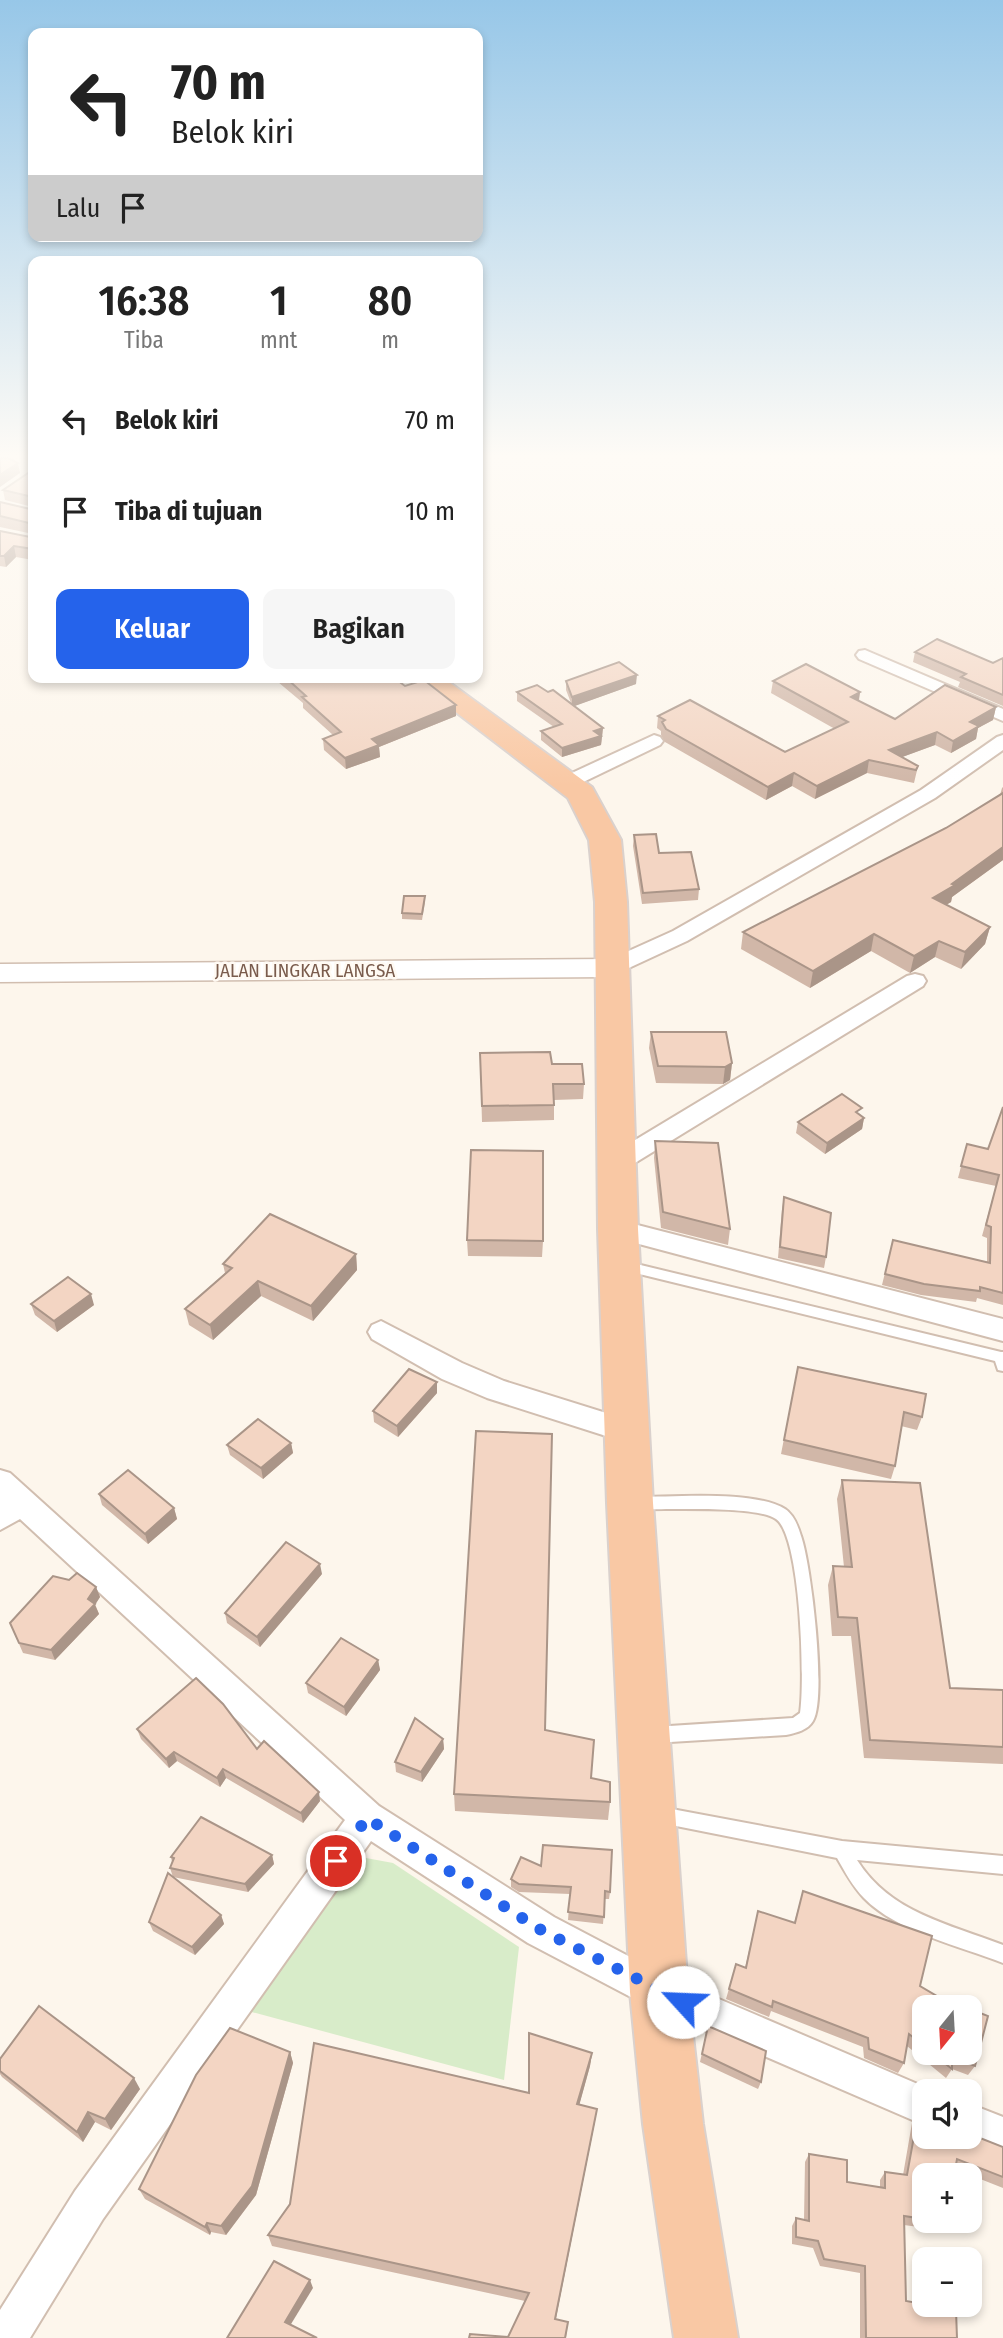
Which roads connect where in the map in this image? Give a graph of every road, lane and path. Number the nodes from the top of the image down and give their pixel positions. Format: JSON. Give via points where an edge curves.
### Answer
{"nodes":[{"id":1,"x":866,"y":655,"type":"dead end"},
{"id":2,"x":432,"y":683,"type":"edge"},
{"id":3,"x":1003,"y":716,"type":"edge"},
{"id":4,"x":654,"y":741,"type":"dead end"},
{"id":5,"x":1002,"y":743,"type":"edge"},
{"id":6,"x":568,"y":782,"type":"junction"},
{"id":7,"x":610,"y":968,"type":"junction"},
{"id":8,"x":0,"y":973,"type":"edge"},
{"id":9,"x":915,"y":981,"type":"dead end"},
{"id":10,"x":616,"y":1163,"type":"junction"},
{"id":11,"x":619,"y":1247,"type":"junction"},
{"id":12,"x":1003,"y":1330,"type":"edge"},
{"id":13,"x":381,"y":1332,"type":"dead end"},
{"id":14,"x":1002,"y":1360,"type":"edge"},
{"id":15,"x":628,"y":1431,"type":"junction"},
{"id":16,"x":7,"y":1500,"type":"edge"},
{"id":17,"x":630,"y":1503,"type":"junction"},
{"id":18,"x":644,"y":1735,"type":"junction"},
{"id":19,"x":648,"y":1812,"type":"junction"},
{"id":20,"x":367,"y":1818,"type":"junction"},
{"id":21,"x":842,"y":1850,"type":"junction"},
{"id":22,"x":1003,"y":1866,"type":"edge"},
{"id":23,"x":1003,"y":1954,"type":"edge"},
{"id":24,"x":659,"y":1992,"type":"junction"},
{"id":25,"x":912,"y":2101,"type":"edge"},
{"id":26,"x":982,"y":2128,"type":"edge"},
{"id":27,"x":1003,"y":2136,"type":"edge"},
{"id":28,"x":6,"y":2338,"type":"edge"},
{"id":29,"x":706,"y":2338,"type":"edge"}],
"edges":[{"from":1,"to":3,"type":"street"},
{"from":2,"to":6,"type":"highway"},
{"from":4,"to":6,"type":"street"},
{"from":5,"to":7,"type":"street","via":[[928,794],[680,936]]},
{"from":6,"to":7,"type":"highway","via":[[582,793],[605,840],[611,902]]},
{"from":7,"to":8,"type":"street","name":"JALAN LINGKAR LANGSA"},
{"from":7,"to":10,"type":"highway"},
{"from":9,"to":10,"type":"street"},
{"from":10,"to":11,"type":"highway"},
{"from":11,"to":12,"type":"street"},
{"from":11,"to":14,"type":"lane"},
{"from":11,"to":15,"type":"highway"},
{"from":13,"to":15,"type":"street","via":[[497,1390]]},
{"from":15,"to":17,"type":"highway"},
{"from":16,"to":20,"type":"street"},
{"from":17,"to":18,"type":"highway"},
{"from":17,"to":18,"type":"lane","via":[[751,1507],[782,1516],[798,1549],[812,1692],[807,1717],[797,1725]]},
{"from":18,"to":19,"type":"highway"},
{"from":19,"to":21,"type":"lane"},
{"from":19,"to":24,"type":"highway"},
{"from":20,"to":24,"type":"street","via":[[541,1930]]},
{"from":20,"to":28,"type":"street","via":[[89,2205]]},
{"from":21,"to":22,"type":"lane"},
{"from":21,"to":23,"type":"lane","via":[[880,1901],[912,1919]]},
{"from":24,"to":25,"type":"street"},
{"from":24,"to":29,"type":"highway","via":[[673,2124]]},
{"from":26,"to":27,"type":"street"}]}
